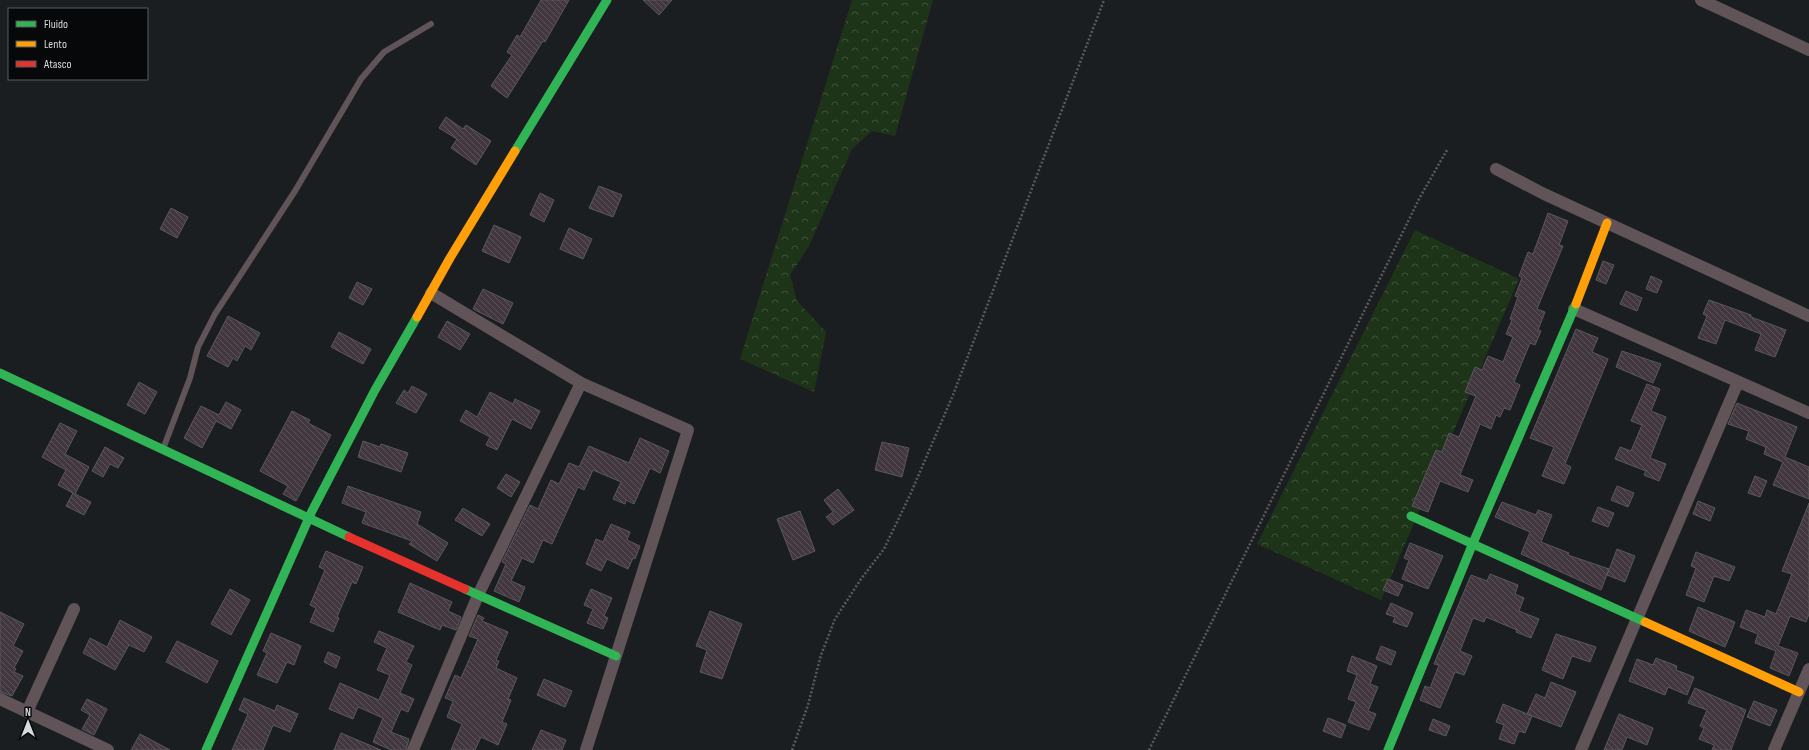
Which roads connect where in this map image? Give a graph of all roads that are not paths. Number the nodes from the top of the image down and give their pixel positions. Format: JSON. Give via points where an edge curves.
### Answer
{"nodes":[{"id":1,"x":1701,"y":0,"type":"edge"},
{"id":2,"x":602,"y":2,"type":"edge"},
{"id":3,"x":431,"y":24,"type":"dead end"},
{"id":4,"x":1809,"y":50,"type":"edge"},
{"id":5,"x":1496,"y":169,"type":"dead end"},
{"id":6,"x":1607,"y":223,"type":"junction"},
{"id":7,"x":431,"y":293,"type":"junction"},
{"id":8,"x":1574,"y":308,"type":"junction"},
{"id":9,"x":1809,"y":316,"type":"edge"},
{"id":10,"x":0,"y":373,"type":"edge"},
{"id":11,"x":1738,"y":382,"type":"junction"},
{"id":12,"x":580,"y":383,"type":"junction"},
{"id":13,"x":1809,"y":413,"type":"edge"},
{"id":14,"x":162,"y":451,"type":"junction"},
{"id":15,"x":1411,"y":516,"type":"dead end"},
{"id":16,"x":309,"y":518,"type":"junction"},
{"id":17,"x":1473,"y":542,"type":"junction"},
{"id":18,"x":479,"y":593,"type":"junction"},
{"id":19,"x":74,"y":609,"type":"dead end"},
{"id":20,"x":1636,"y":619,"type":"junction"},
{"id":21,"x":616,"y":656,"type":"junction"},
{"id":22,"x":1809,"y":669,"type":"edge"},
{"id":23,"x":1799,"y":692,"type":"junction"},
{"id":24,"x":0,"y":699,"type":"edge"},
{"id":25,"x":27,"y":712,"type":"junction"},
{"id":26,"x":108,"y":750,"type":"edge"},
{"id":27,"x":206,"y":750,"type":"edge"},
{"id":28,"x":413,"y":750,"type":"edge"},
{"id":29,"x":586,"y":750,"type":"edge"},
{"id":30,"x":1388,"y":750,"type":"edge"},
{"id":31,"x":1581,"y":750,"type":"edge"},
{"id":32,"x":1774,"y":750,"type":"edge"}],
"edges":[{"from":1,"to":4,"type":"street"},
{"from":2,"to":7,"type":"street"},
{"from":3,"to":14,"type":"lane","via":[[384,52],[361,79],[295,191],[215,314],[198,347],[190,378]]},
{"from":5,"to":6,"type":"street"},
{"from":6,"to":8,"type":"street"},
{"from":6,"to":9,"type":"street"},
{"from":7,"to":12,"type":"street"},
{"from":7,"to":16,"type":"street","via":[[376,390]]},
{"from":8,"to":11,"type":"street"},
{"from":8,"to":17,"type":"street"},
{"from":10,"to":14,"type":"street"},
{"from":11,"to":13,"type":"street"},
{"from":11,"to":20,"type":"street"},
{"from":12,"to":18,"type":"street"},
{"from":12,"to":21,"type":"street","via":[[688,430]]},
{"from":14,"to":16,"type":"street"},
{"from":15,"to":17,"type":"street"},
{"from":16,"to":18,"type":"street"},
{"from":16,"to":27,"type":"street"},
{"from":17,"to":20,"type":"street"},
{"from":17,"to":30,"type":"street"},
{"from":18,"to":21,"type":"street"},
{"from":18,"to":28,"type":"street"},
{"from":19,"to":25,"type":"street"},
{"from":20,"to":23,"type":"street"},
{"from":20,"to":31,"type":"street"},
{"from":21,"to":29,"type":"street"},
{"from":22,"to":23,"type":"street"},
{"from":23,"to":32,"type":"street"},
{"from":24,"to":25,"type":"street"},
{"from":25,"to":26,"type":"street"}]}
